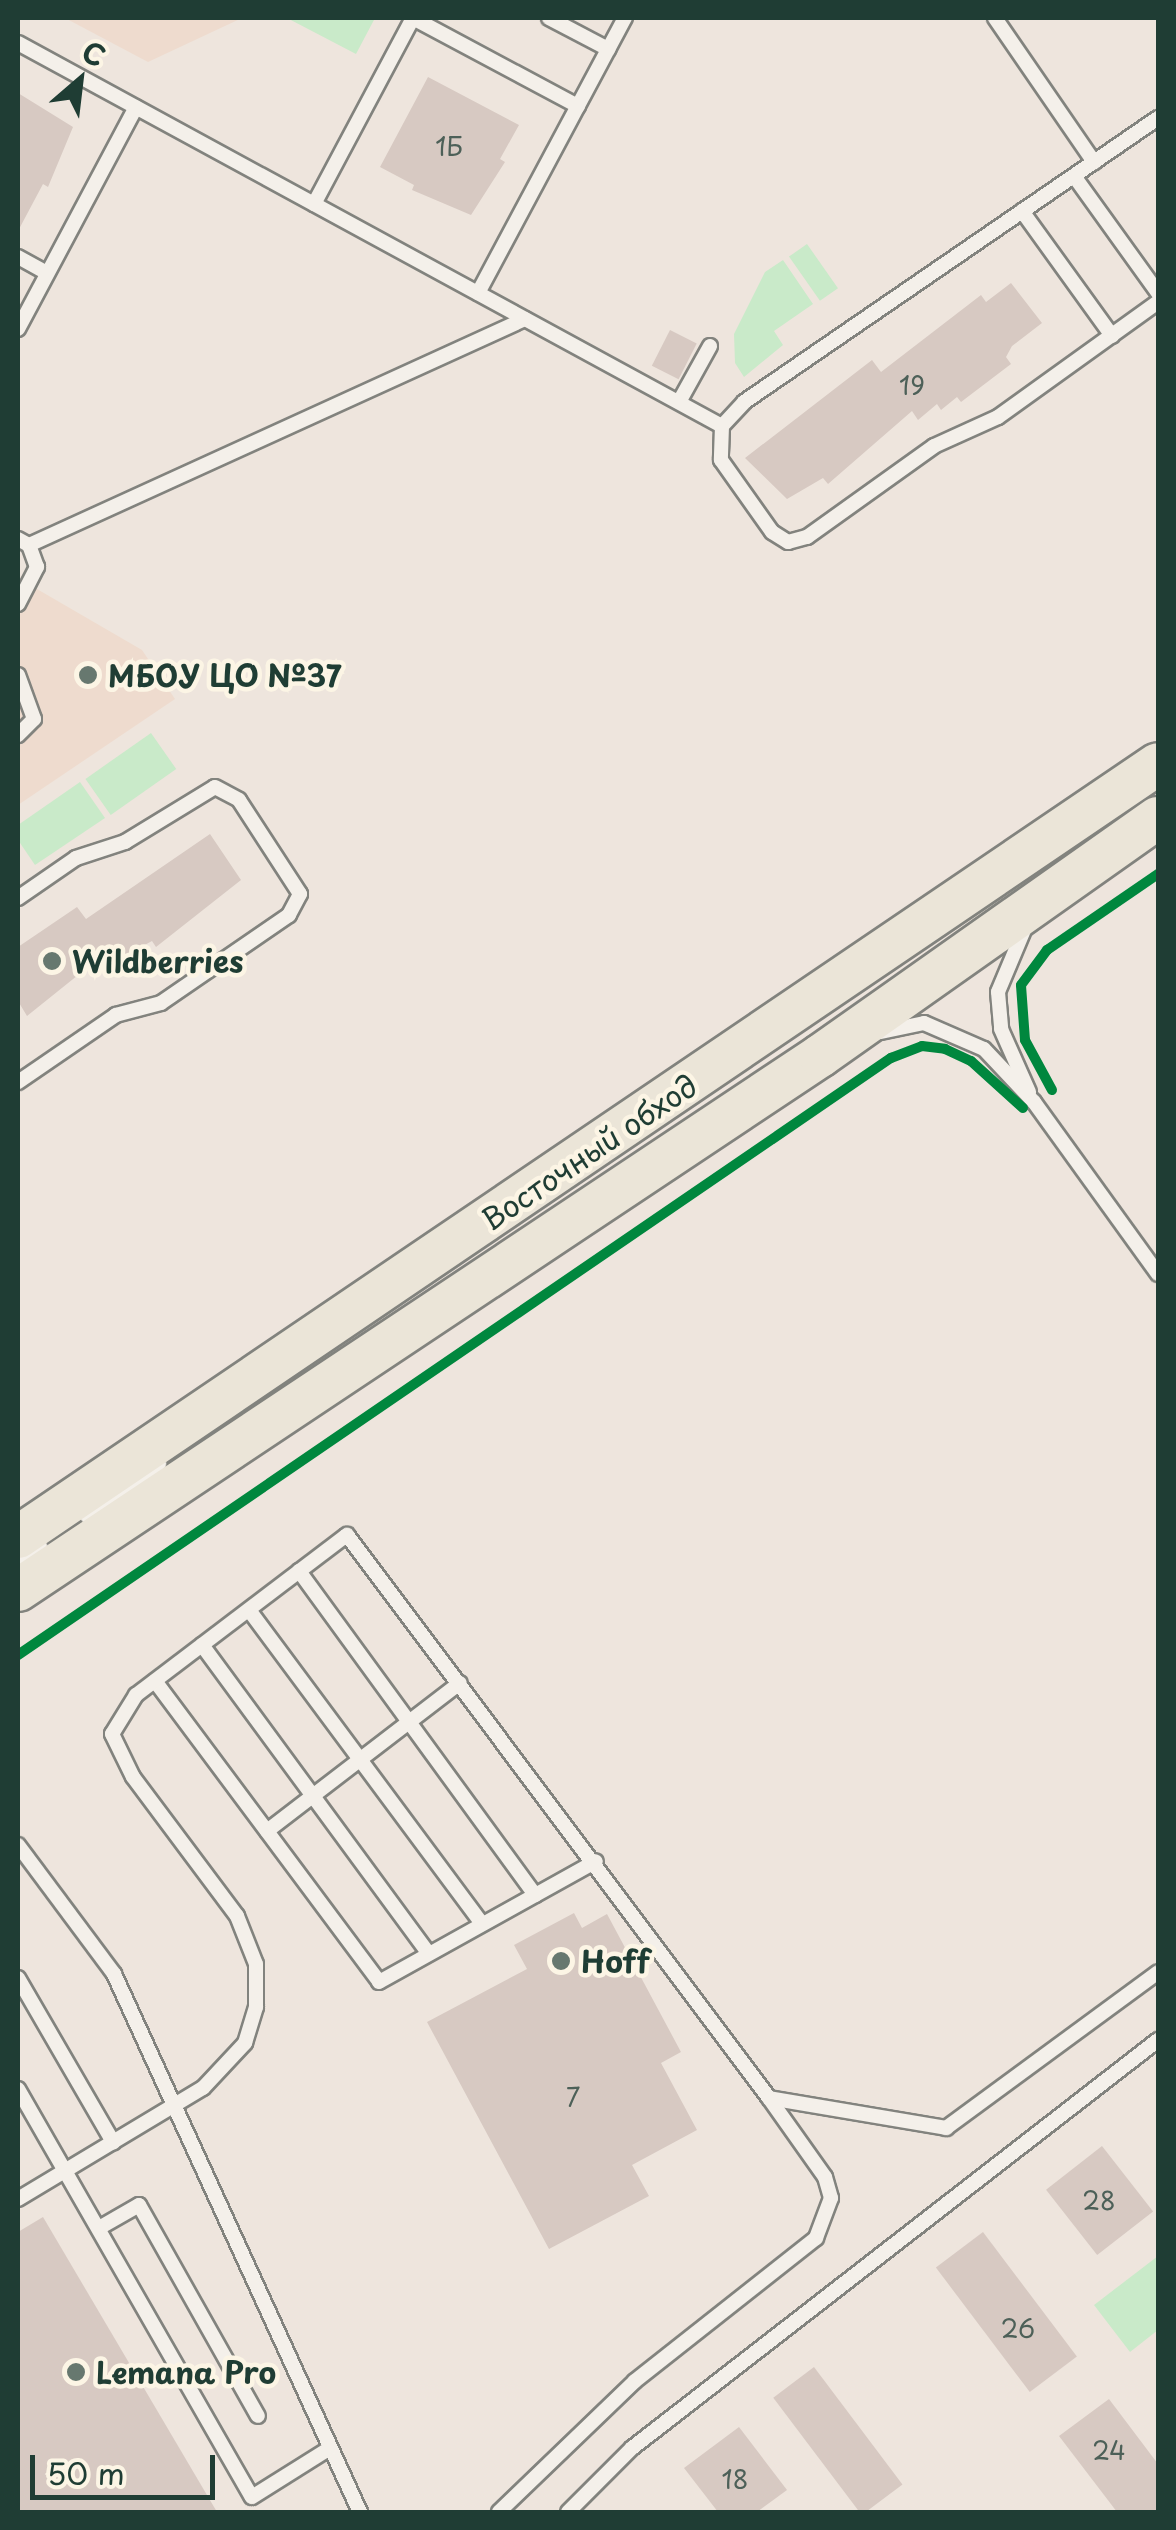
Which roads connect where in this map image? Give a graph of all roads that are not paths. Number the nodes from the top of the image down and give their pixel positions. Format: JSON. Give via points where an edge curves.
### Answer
{"nodes":[{"id":1,"x":549,"y":18,"type":"edge"},
{"id":2,"x":625,"y":18,"type":"edge"},
{"id":3,"x":996,"y":18,"type":"edge"},
{"id":4,"x":18,"y":43,"type":"edge"},
{"id":5,"x":608,"y":49,"type":"junction"},
{"id":6,"x":578,"y":106,"type":"junction"},
{"id":7,"x":136,"y":107,"type":"junction"},
{"id":8,"x":1158,"y":118,"type":"edge"},
{"id":9,"x":1094,"y":162,"type":"junction"},
{"id":10,"x":1074,"y":176,"type":"junction"},
{"id":11,"x":314,"y":204,"type":"junction"},
{"id":12,"x":1022,"y":211,"type":"junction"},
{"id":13,"x":18,"y":256,"type":"edge"},
{"id":14,"x":47,"y":272,"type":"junction"},
{"id":15,"x":478,"y":293,"type":"junction"},
{"id":16,"x":1158,"y":294,"type":"edge"},
{"id":17,"x":1158,"y":302,"type":"edge"},
{"id":18,"x":525,"y":319,"type":"junction"},
{"id":19,"x":18,"y":327,"type":"edge"},
{"id":20,"x":1112,"y":336,"type":"junction"},
{"id":21,"x":710,"y":346,"type":"dead end"},
{"id":22,"x":679,"y":402,"type":"junction"},
{"id":23,"x":722,"y":426,"type":"junction"},
{"id":24,"x":23,"y":542,"type":"edge"},
{"id":25,"x":18,"y":604,"type":"edge"},
{"id":26,"x":18,"y":675,"type":"edge"},
{"id":27,"x":18,"y":735,"type":"edge"},
{"id":28,"x":1158,"y":764,"type":"edge"},
{"id":29,"x":1158,"y":818,"type":"edge"},
{"id":30,"x":1064,"y":882,"type":"junction"},
{"id":31,"x":18,"y":898,"type":"edge"},
{"id":32,"x":820,"y":1056,"type":"junction"},
{"id":33,"x":18,"y":1082,"type":"edge"},
{"id":34,"x":1034,"y":1102,"type":"junction"},
{"id":35,"x":1158,"y":1274,"type":"edge"},
{"id":36,"x":232,"y":1394,"type":"junction"},
{"id":37,"x":125,"y":1522,"type":"junction"},
{"id":38,"x":66,"y":1530,"type":"dead end"},
{"id":39,"x":34,"y":1539,"type":"edge"},
{"id":40,"x":18,"y":1562,"type":"edge"},
{"id":41,"x":299,"y":1572,"type":"junction"},
{"id":42,"x":18,"y":1590,"type":"edge"},
{"id":43,"x":18,"y":1610,"type":"edge"},
{"id":44,"x":249,"y":1610,"type":"junction"},
{"id":45,"x":202,"y":1646,"type":"junction"},
{"id":46,"x":155,"y":1681,"type":"junction"},
{"id":47,"x":460,"y":1683,"type":"junction"},
{"id":48,"x":409,"y":1722,"type":"junction"},
{"id":49,"x":360,"y":1760,"type":"junction"},
{"id":50,"x":312,"y":1796,"type":"junction"},
{"id":51,"x":267,"y":1831,"type":"junction"},
{"id":52,"x":18,"y":1845,"type":"edge"},
{"id":53,"x":596,"y":1862,"type":"junction"},
{"id":54,"x":535,"y":1895,"type":"junction"},
{"id":55,"x":482,"y":1924,"type":"junction"},
{"id":56,"x":429,"y":1954,"type":"junction"},
{"id":57,"x":1158,"y":1972,"type":"edge"},
{"id":58,"x":18,"y":1978,"type":"edge"},
{"id":59,"x":1158,"y":2040,"type":"edge"},
{"id":60,"x":18,"y":2089,"type":"edge"},
{"id":61,"x":770,"y":2098,"type":"junction"},
{"id":62,"x":176,"y":2104,"type":"junction"},
{"id":63,"x":113,"y":2142,"type":"junction"},
{"id":64,"x":66,"y":2170,"type":"junction"},
{"id":65,"x":18,"y":2198,"type":"edge"},
{"id":66,"x":100,"y":2228,"type":"junction"},
{"id":67,"x":258,"y":2416,"type":"dead end"},
{"id":68,"x":330,"y":2448,"type":"junction"},
{"id":69,"x":360,"y":2512,"type":"edge"},
{"id":70,"x":499,"y":2512,"type":"edge"},
{"id":71,"x":568,"y":2512,"type":"edge"}],
"edges":[{"from":1,"to":5,"type":"lane"},
{"from":2,"to":5,"type":"lane"},
{"from":3,"to":9,"type":"lane"},
{"from":4,"to":7,"type":"lane"},
{"from":5,"to":6,"type":"lane"},
{"from":6,"to":11,"type":"lane","via":[[413,18]]},
{"from":6,"to":15,"type":"lane"},
{"from":7,"to":11,"type":"lane"},
{"from":7,"to":14,"type":"lane"},
{"from":8,"to":9,"type":"lane"},
{"from":9,"to":10,"type":"lane"},
{"from":10,"to":12,"type":"lane"},
{"from":10,"to":16,"type":"lane"},
{"from":11,"to":15,"type":"lane"},
{"from":12,"to":20,"type":"lane"},
{"from":12,"to":23,"type":"lane","via":[[744,402]]},
{"from":13,"to":14,"type":"lane"},
{"from":14,"to":19,"type":"lane"},
{"from":15,"to":18,"type":"lane"},
{"from":17,"to":20,"type":"lane"},
{"from":18,"to":22,"type":"lane"},
{"from":18,"to":24,"type":"lane"},
{"from":20,"to":23,"type":"lane","via":[[998,417],[934,446],[797,542],[772,532],[721,460]]},
{"from":21,"to":22,"type":"lane"},
{"from":22,"to":23,"type":"lane"},
{"from":24,"to":25,"type":"lane","via":[[38,567]]},
{"from":26,"to":27,"type":"lane","via":[[34,719]]},
{"from":28,"to":36,"type":"main road","name":"Восточный обход"},
{"from":29,"to":30,"type":"main road","name":"Восточный обход"},
{"from":30,"to":32,"type":"main road","name":"Восточный обход"},
{"from":30,"to":34,"type":"lane","via":[[1026,925],[998,992],[1001,1029]]},
{"from":31,"to":33,"type":"lane","via":[[76,858],[125,842],[215,786],[240,800],[300,894],[289,915],[161,1003],[116,1015]]},
{"from":32,"to":34,"type":"lane","via":[[924,1023],[984,1049]]},
{"from":32,"to":37,"type":"main road","name":"Восточный обход"},
{"from":34,"to":35,"type":"lane"},
{"from":36,"to":38,"type":"lane","via":[[146,1476]]},
{"from":36,"to":39,"type":"main road","name":"Восточный обход"},
{"from":37,"to":42,"type":"main road","name":"Восточный обход"},
{"from":37,"to":43,"type":"lane"},
{"from":39,"to":40,"type":"lane"},
{"from":41,"to":44,"type":"lane"},
{"from":41,"to":47,"type":"lane","via":[[347,1535]]},
{"from":41,"to":48,"type":"lane"},
{"from":44,"to":45,"type":"lane"},
{"from":44,"to":49,"type":"lane"},
{"from":45,"to":46,"type":"lane"},
{"from":45,"to":50,"type":"lane"},
{"from":46,"to":51,"type":"lane"},
{"from":46,"to":62,"type":"lane","via":[[118,1714],[112,1734],[133,1777],[237,1916],[256,1964],[256,2008],[246,2042],[224,2071]]},
{"from":47,"to":48,"type":"lane"},
{"from":47,"to":53,"type":"lane"},
{"from":48,"to":49,"type":"lane"},
{"from":48,"to":54,"type":"lane"},
{"from":49,"to":50,"type":"lane"},
{"from":49,"to":55,"type":"lane"},
{"from":50,"to":51,"type":"lane"},
{"from":50,"to":56,"type":"lane"},
{"from":51,"to":56,"type":"lane","via":[[379,1982]]},
{"from":52,"to":62,"type":"lane","via":[[114,1974]]},
{"from":53,"to":54,"type":"lane"},
{"from":53,"to":61,"type":"lane"},
{"from":54,"to":55,"type":"lane"},
{"from":55,"to":56,"type":"lane"},
{"from":57,"to":61,"type":"lane","via":[[946,2128]]},
{"from":58,"to":63,"type":"lane"},
{"from":59,"to":71,"type":"lane","via":[[632,2448]]},
{"from":60,"to":64,"type":"lane"},
{"from":61,"to":70,"type":"lane","via":[[825,2177],[832,2198],[828,2221],[816,2238],[636,2381]]},
{"from":62,"to":63,"type":"lane"},
{"from":62,"to":68,"type":"lane"},
{"from":63,"to":64,"type":"lane"},
{"from":64,"to":65,"type":"lane"},
{"from":64,"to":66,"type":"lane"},
{"from":66,"to":67,"type":"lane","via":[[139,2204]]},
{"from":66,"to":68,"type":"lane","via":[[252,2497]]},
{"from":68,"to":69,"type":"lane"}]}
